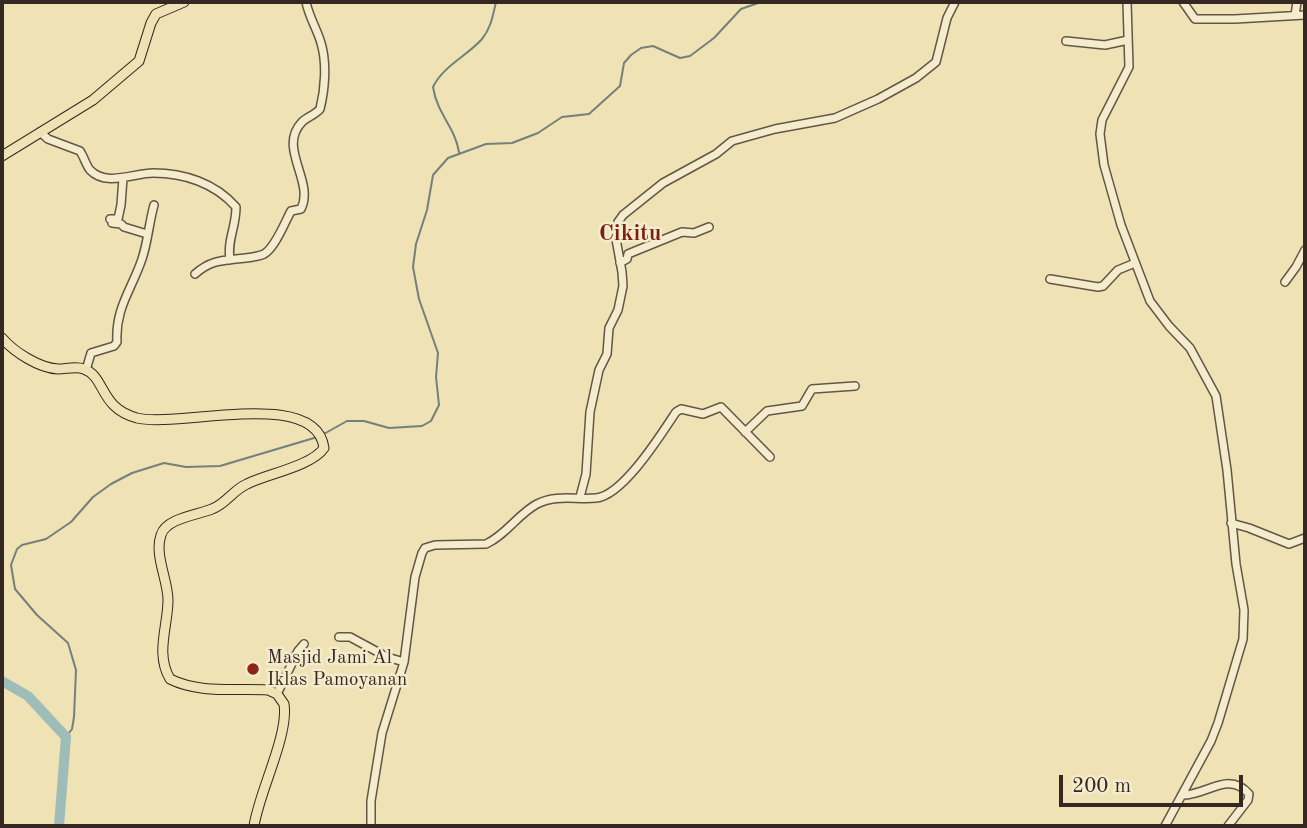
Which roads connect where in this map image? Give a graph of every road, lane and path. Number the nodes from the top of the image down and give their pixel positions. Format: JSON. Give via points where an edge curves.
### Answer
{"nodes":[{"id":1,"x":184,"y":2,"type":"edge"},
{"id":2,"x":306,"y":2,"type":"edge"},
{"id":3,"x":955,"y":2,"type":"edge"},
{"id":4,"x":1127,"y":2,"type":"edge"},
{"id":5,"x":1183,"y":2,"type":"edge"},
{"id":6,"x":1297,"y":2,"type":"edge"},
{"id":7,"x":1295,"y":15,"type":"junction"},
{"id":8,"x":1305,"y":15,"type":"edge"},
{"id":9,"x":1128,"y":40,"type":"junction"},
{"id":10,"x":1066,"y":41,"type":"dead end"},
{"id":11,"x":40,"y":132,"type":"junction"},
{"id":12,"x":2,"y":156,"type":"edge"},
{"id":13,"x":122,"y":178,"type":"junction"},
{"id":14,"x":155,"y":205,"type":"dead end"},
{"id":15,"x":119,"y":214,"type":"junction"},
{"id":16,"x":129,"y":221,"type":"junction"},
{"id":17,"x":709,"y":227,"type":"dead end"},
{"id":18,"x":147,"y":234,"type":"junction"},
{"id":19,"x":1305,"y":250,"type":"edge"},
{"id":20,"x":230,"y":260,"type":"junction"},
{"id":21,"x":620,"y":263,"type":"junction"},
{"id":22,"x":1135,"y":263,"type":"junction"},
{"id":23,"x":195,"y":274,"type":"dead end"},
{"id":24,"x":1050,"y":279,"type":"dead end"},
{"id":25,"x":1285,"y":282,"type":"dead end"},
{"id":26,"x":2,"y":338,"type":"edge"},
{"id":27,"x":2,"y":347,"type":"edge"},
{"id":28,"x":20,"y":352,"type":"junction"},
{"id":29,"x":86,"y":370,"type":"junction"},
{"id":30,"x":855,"y":386,"type":"dead end"},
{"id":31,"x":746,"y":432,"type":"junction"},
{"id":32,"x":770,"y":457,"type":"dead end"},
{"id":33,"x":580,"y":497,"type":"junction"},
{"id":34,"x":1231,"y":523,"type":"junction"},
{"id":35,"x":1305,"y":538,"type":"edge"},
{"id":36,"x":339,"y":637,"type":"dead end"},
{"id":37,"x":304,"y":644,"type":"dead end"},
{"id":38,"x":404,"y":662,"type":"junction"},
{"id":39,"x":277,"y":694,"type":"junction"},
{"id":40,"x":1182,"y":796,"type":"junction"},
{"id":41,"x":254,"y":826,"type":"edge"},
{"id":42,"x":371,"y":826,"type":"edge"},
{"id":43,"x":1166,"y":826,"type":"edge"},
{"id":44,"x":1228,"y":826,"type":"edge"}],
"edges":[{"from":1,"to":11,"type":"main road","via":[[156,14],[139,61],[93,100]]},
{"from":2,"to":20,"type":"street","via":[[324,61],[320,109],[299,125],[292,147],[304,203],[301,209],[291,211],[265,254]]},
{"from":3,"to":21,"type":"street","via":[[936,62],[916,78],[835,118],[732,141],[643,197],[618,222]]},
{"from":4,"to":9,"type":"street"},
{"from":5,"to":7,"type":"street","via":[[1195,19]]},
{"from":6,"to":7,"type":"street"},
{"from":7,"to":8,"type":"street"},
{"from":9,"to":10,"type":"street","via":[[1105,45]]},
{"from":9,"to":22,"type":"street","via":[[1129,67],[1100,134],[1110,188]]},
{"from":11,"to":12,"type":"main road"},
{"from":11,"to":13,"type":"street","via":[[80,151],[89,170]]},
{"from":13,"to":15,"type":"street"},
{"from":13,"to":20,"type":"street","via":[[153,173],[189,177],[230,200],[236,207]]},
{"from":14,"to":18,"type":"street"},
{"from":15,"to":16,"type":"street"},
{"from":15,"to":16,"type":"street","via":[[118,219],[109,221]]},
{"from":16,"to":18,"type":"street"},
{"from":17,"to":21,"type":"street","via":[[641,248]]},
{"from":18,"to":29,"type":"street","via":[[140,264],[121,306],[116,344],[91,353]]},
{"from":19,"to":25,"type":"street"},
{"from":20,"to":23,"type":"street","via":[[206,264]]},
{"from":21,"to":33,"type":"street","via":[[623,286],[592,402]]},
{"from":22,"to":24,"type":"street","via":[[1098,287]]},
{"from":22,"to":34,"type":"street","via":[[1150,301],[1190,348],[1216,396]]},
{"from":26,"to":28,"type":"main road"},
{"from":27,"to":28,"type":"street"},
{"from":28,"to":29,"type":"main road","via":[[47,367]]},
{"from":29,"to":39,"type":"main road","via":[[114,407],[141,419],[292,416],[306,420],[316,430],[323,451],[313,458],[248,483],[218,507],[173,523],[160,536],[168,598],[163,660],[170,679],[194,687]]},
{"from":30,"to":31,"type":"street","via":[[812,389],[802,406],[767,411]]},
{"from":31,"to":32,"type":"street"},
{"from":31,"to":33,"type":"street","via":[[721,407],[703,414],[679,410],[639,466],[607,495]]},
{"from":33,"to":38,"type":"street","via":[[537,504],[486,544],[425,548],[415,577]]},
{"from":34,"to":35,"type":"street","via":[[1289,544]]},
{"from":34,"to":40,"type":"street","via":[[1244,610],[1243,639],[1211,741]]},
{"from":36,"to":38,"type":"street","via":[[350,637]]},
{"from":37,"to":39,"type":"street"},
{"from":38,"to":42,"type":"street","via":[[382,733]]},
{"from":39,"to":41,"type":"main road","via":[[285,704],[284,722]]},
{"from":40,"to":43,"type":"street"},
{"from":40,"to":44,"type":"street","via":[[1221,784],[1243,788],[1248,800]]}]}
